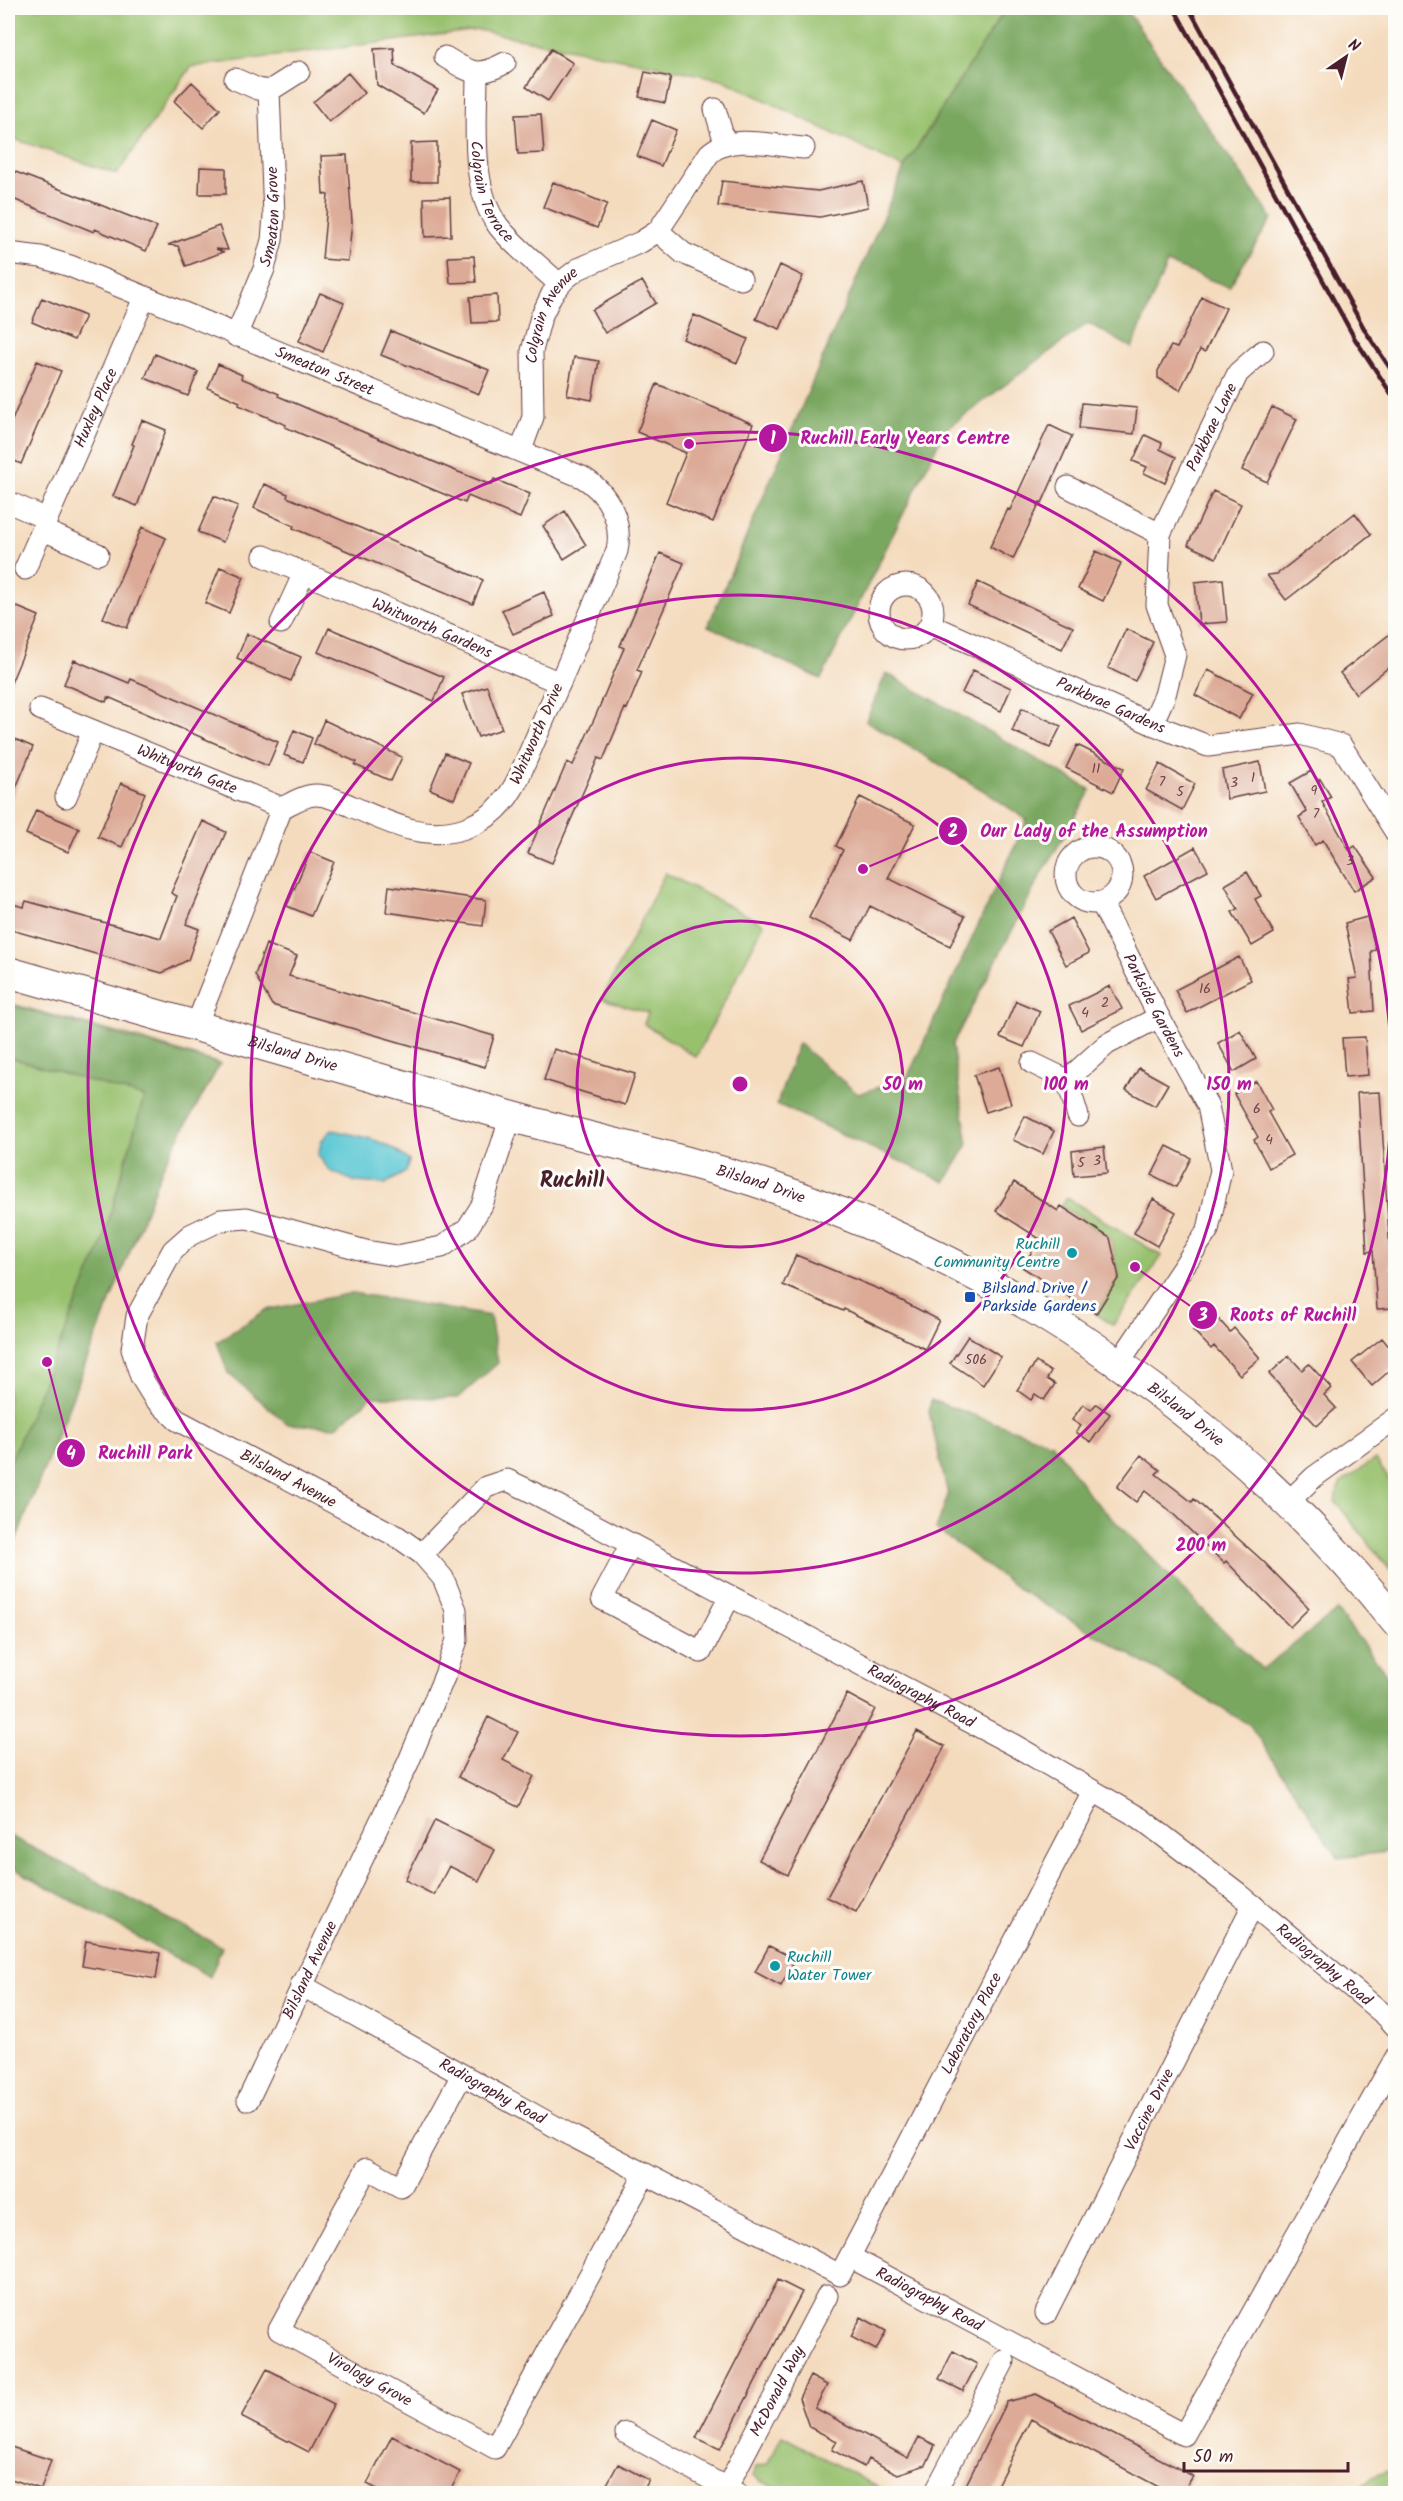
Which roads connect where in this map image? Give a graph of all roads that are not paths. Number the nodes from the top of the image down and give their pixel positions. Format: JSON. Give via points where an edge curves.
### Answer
{"nodes":[{"id":1,"x":445,"y":57,"type":"dead end"},
{"id":2,"x":505,"y":63,"type":"dead end"},
{"id":3,"x":299,"y":72,"type":"dead end"},
{"id":4,"x":477,"y":73,"type":"junction"},
{"id":5,"x":235,"y":79,"type":"dead end"},
{"id":6,"x":269,"y":91,"type":"junction"},
{"id":7,"x":715,"y":109,"type":"dead end"},
{"id":8,"x":725,"y":143,"type":"junction"},
{"id":9,"x":804,"y":148,"type":"dead end"},
{"id":10,"x":658,"y":231,"type":"junction"},
{"id":11,"x":8,"y":253,"type":"edge"},
{"id":12,"x":741,"y":279,"type":"dead end"},
{"id":13,"x":559,"y":284,"type":"junction"},
{"id":14,"x":144,"y":298,"type":"junction"},
{"id":15,"x":236,"y":336,"type":"junction"},
{"id":16,"x":1263,"y":351,"type":"dead end"},
{"id":17,"x":521,"y":450,"type":"junction"},
{"id":18,"x":1068,"y":487,"type":"dead end"},
{"id":19,"x":8,"y":501,"type":"edge"},
{"id":20,"x":45,"y":524,"type":"junction"},
{"id":21,"x":618,"y":524,"type":"joint"},
{"id":22,"x":1160,"y":534,"type":"junction"},
{"id":23,"x":98,"y":554,"type":"dead end"},
{"id":24,"x":264,"y":556,"type":"dead end"},
{"id":25,"x":25,"y":569,"type":"dead end"},
{"id":26,"x":304,"y":573,"type":"junction"},
{"id":27,"x":281,"y":623,"type":"dead end"},
{"id":28,"x":930,"y":625,"type":"dead end"},
{"id":29,"x":560,"y":683,"type":"junction"},
{"id":30,"x":40,"y":709,"type":"dead end"},
{"id":31,"x":1152,"y":724,"type":"junction"},
{"id":32,"x":93,"y":731,"type":"junction"},
{"id":33,"x":66,"y":797,"type":"dead end"},
{"id":34,"x":282,"y":808,"type":"junction"},
{"id":35,"x":1395,"y":833,"type":"edge"},
{"id":36,"x":1102,"y":904,"type":"dead end"},
{"id":37,"x":8,"y":972,"type":"edge"},
{"id":38,"x":1159,"y":1017,"type":"junction"},
{"id":39,"x":196,"y":1026,"type":"junction"},
{"id":40,"x":1032,"y":1063,"type":"dead end"},
{"id":41,"x":1067,"y":1080,"type":"junction"},
{"id":42,"x":511,"y":1116,"type":"junction"},
{"id":43,"x":1078,"y":1116,"type":"dead end"},
{"id":44,"x":1118,"y":1364,"type":"junction"},
{"id":45,"x":1395,"y":1418,"type":"edge"},
{"id":46,"x":1287,"y":1503,"type":"junction"},
{"id":47,"x":631,"y":1544,"type":"junction"},
{"id":48,"x":422,"y":1554,"type":"junction"},
{"id":49,"x":730,"y":1596,"type":"junction"},
{"id":50,"x":1395,"y":1622,"type":"edge"},
{"id":51,"x":1094,"y":1791,"type":"junction"},
{"id":52,"x":1253,"y":1905,"type":"junction"},
{"id":53,"x":302,"y":1985,"type":"junction"},
{"id":54,"x":1395,"y":2027,"type":"edge"},
{"id":55,"x":1395,"y":2057,"type":"edge"},
{"id":56,"x":462,"y":2075,"type":"junction"},
{"id":57,"x":248,"y":2100,"type":"dead end"},
{"id":58,"x":645,"y":2174,"type":"junction"},
{"id":59,"x":850,"y":2257,"type":"junction"},
{"id":60,"x":827,"y":2296,"type":"dead end"},
{"id":61,"x":1046,"y":2313,"type":"dead end"},
{"id":62,"x":1004,"y":2361,"type":"dead end"},
{"id":63,"x":626,"y":2433,"type":"dead end"},
{"id":64,"x":733,"y":2490,"type":"edge"},
{"id":65,"x":934,"y":2493,"type":"edge"}],
"edges":[{"from":1,"to":4,"type":"street"},
{"from":2,"to":4,"type":"street","via":[[489,72]]},
{"from":3,"to":6,"type":"street"},
{"from":4,"to":13,"type":"street","name":"Colgrain Terrace","via":[[476,148],[485,199],[500,228]]},
{"from":5,"to":6,"type":"street"},
{"from":6,"to":15,"type":"street","name":"Smeaton Grove","via":[[272,240],[264,270]]},
{"from":7,"to":8,"type":"street"},
{"from":8,"to":9,"type":"street"},
{"from":8,"to":10,"type":"street","name":"Colgrain Avenue","via":[[709,154]]},
{"from":10,"to":12,"type":"street","via":[[690,256]]},
{"from":10,"to":13,"type":"street","name":"Colgrain Avenue","via":[[578,270]]},
{"from":11,"to":14,"type":"street","name":"Smeaton Street","via":[[56,261]]},
{"from":13,"to":17,"type":"street","name":"Colgrain Avenue","via":[[546,305],[534,340],[533,417]]},
{"from":14,"to":15,"type":"street","name":"Smeaton Street"},
{"from":14,"to":20,"type":"street","name":"Huxley Place"},
{"from":15,"to":17,"type":"street","name":"Smeaton Street"},
{"from":16,"to":22,"type":"street","name":"Parkbrae Lane","via":[[1238,373]]},
{"from":17,"to":21,"type":"street","name":"Smeaton Street","via":[[594,484],[608,501]]},
{"from":18,"to":22,"type":"street"},
{"from":19,"to":20,"type":"street"},
{"from":20,"to":23,"type":"street"},
{"from":20,"to":25,"type":"street","name":"Huxley Place"},
{"from":21,"to":29,"type":"street","name":"Whitworth Drive","via":[[617,551]]},
{"from":22,"to":31,"type":"street","via":[[1157,605],[1175,655],[1165,695]]},
{"from":24,"to":26,"type":"street","name":"Whitworth Gardens"},
{"from":26,"to":27,"type":"street"},
{"from":26,"to":29,"type":"street","name":"Whitworth Gardens"},
{"from":28,"to":31,"type":"street","name":"Parkbrae Gardens"},
{"from":29,"to":34,"type":"street","name":"Whitworth Drive","via":[[512,791],[499,808],[471,826],[450,833],[423,833],[323,796],[306,796]]},
{"from":30,"to":32,"type":"street","name":"Whitworth Gate"},
{"from":31,"to":35,"type":"street","name":"Parkbrae Gardens","via":[[1208,746],[1300,734],[1341,745]]},
{"from":32,"to":33,"type":"street"},
{"from":32,"to":34,"type":"street","name":"Whitworth Gate"},
{"from":34,"to":39,"type":"street"},
{"from":36,"to":38,"type":"street","name":"Parkside Gardens"},
{"from":37,"to":39,"type":"main road","name":"Bilsland Drive"},
{"from":38,"to":41,"type":"street","via":[[1107,1044]]},
{"from":38,"to":44,"type":"street","name":"Parkside Gardens","via":[[1208,1106],[1221,1170],[1208,1230]]},
{"from":39,"to":42,"type":"main road","name":"Bilsland Drive"},
{"from":40,"to":41,"type":"street"},
{"from":41,"to":43,"type":"street"},
{"from":42,"to":44,"type":"main road","name":"Bilsland Drive","via":[[767,1186],[888,1233],[992,1284]]},
{"from":42,"to":48,"type":"street","name":"Bilsland Avenue","via":[[482,1205],[467,1229],[442,1247],[397,1256],[247,1218],[221,1220],[190,1235],[173,1251],[137,1316],[132,1349],[141,1377],[154,1398],[177,1420],[398,1537]]},
{"from":44,"to":46,"type":"main road","name":"Bilsland Drive","via":[[1213,1437]]},
{"from":45,"to":46,"type":"street","via":[[1302,1487]]},
{"from":46,"to":50,"type":"main road","name":"Bilsland Drive"},
{"from":47,"to":48,"type":"street","name":"Radiography Road","via":[[507,1480],[486,1487]]},
{"from":47,"to":49,"type":"street","name":"Radiography Road"},
{"from":47,"to":49,"type":"street","via":[[602,1599],[701,1652]]},
{"from":48,"to":53,"type":"street","name":"Bilsland Avenue","via":[[443,1578],[456,1610],[457,1640],[408,1763]]},
{"from":49,"to":51,"type":"street","name":"Radiography Road"},
{"from":51,"to":52,"type":"street","name":"Radiography Road","via":[[1140,1818]]},
{"from":51,"to":59,"type":"street","name":"Laboratory Place"},
{"from":52,"to":54,"type":"street","name":"Radiography Road"},
{"from":52,"to":61,"type":"street","name":"Vaccine Drive"},
{"from":53,"to":56,"type":"street","name":"Radiography Road"},
{"from":53,"to":57,"type":"street","name":"Bilsland Avenue"},
{"from":55,"to":59,"type":"street","name":"Radiography Road","via":[[1184,2435]]},
{"from":56,"to":58,"type":"street","name":"Radiography Road"},
{"from":56,"to":58,"type":"street","name":"Virology Grove","via":[[401,2187],[367,2168],[279,2330],[495,2448]]},
{"from":58,"to":59,"type":"street","name":"Radiography Road","via":[[840,2274]]},
{"from":60,"to":64,"type":"street","name":"McDonald Way"},
{"from":62,"to":65,"type":"street"},
{"from":63,"to":64,"type":"street"}]}
